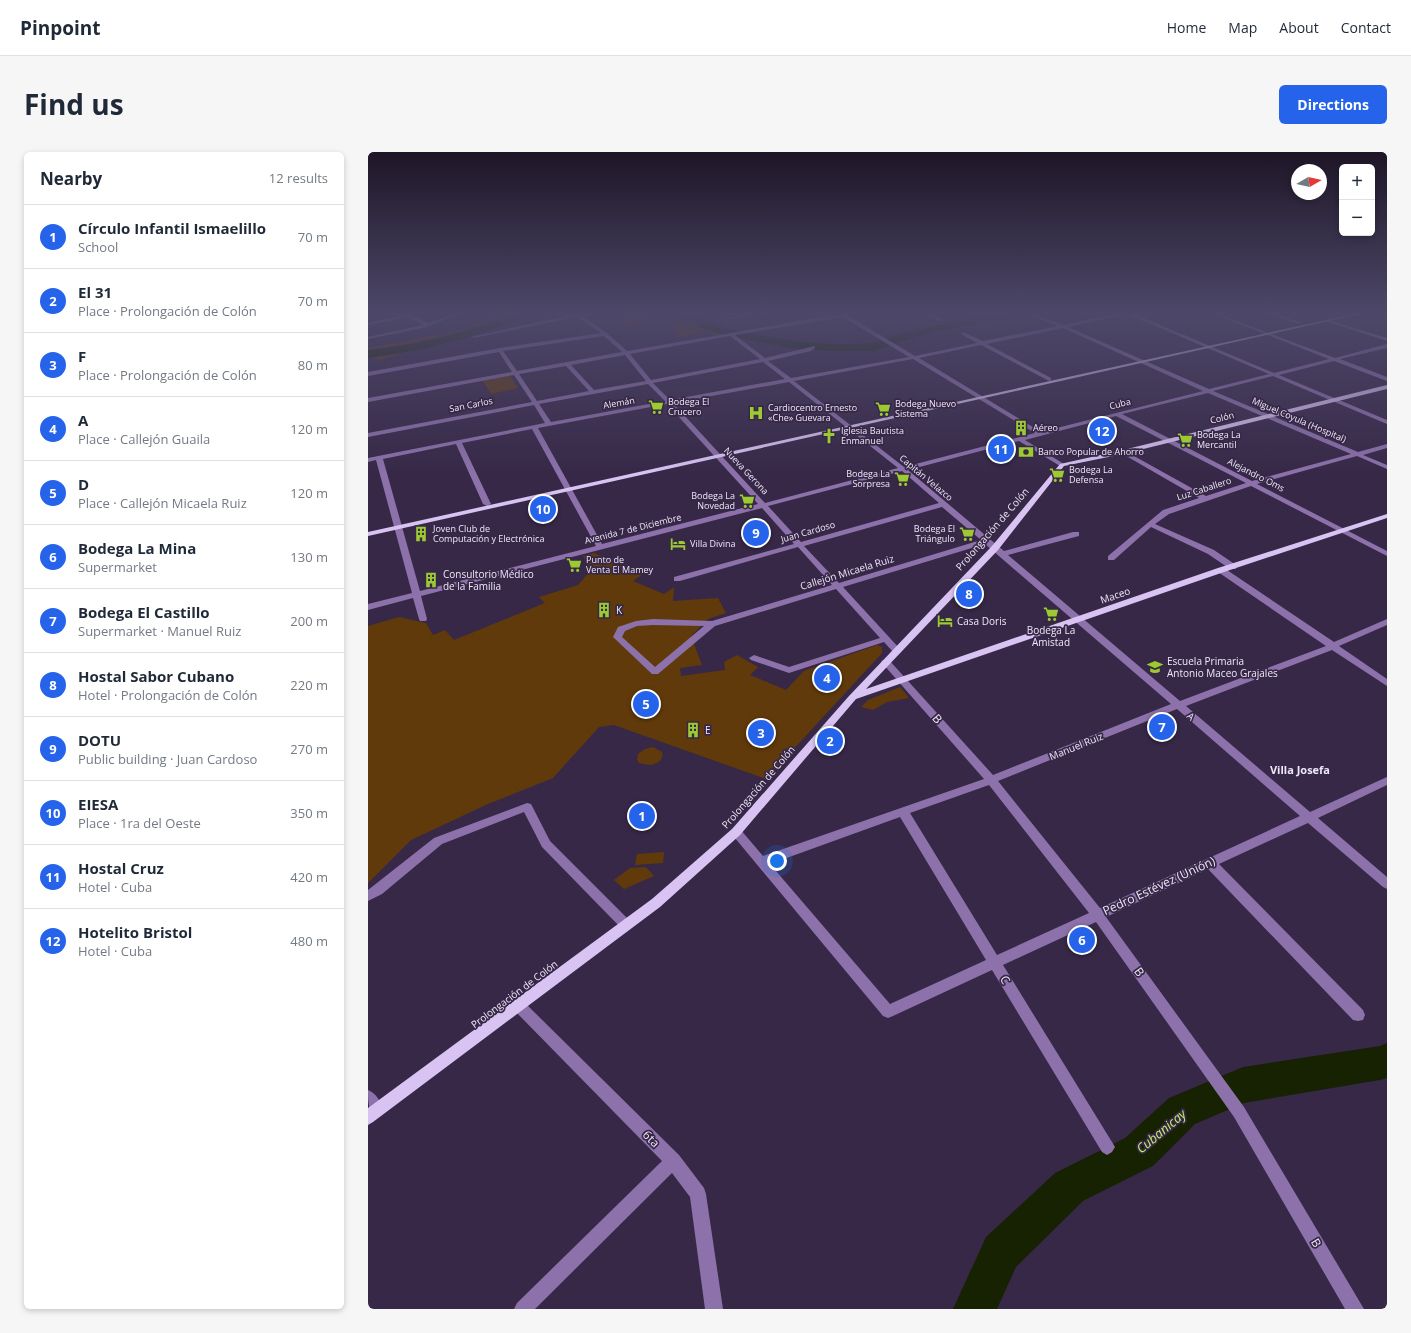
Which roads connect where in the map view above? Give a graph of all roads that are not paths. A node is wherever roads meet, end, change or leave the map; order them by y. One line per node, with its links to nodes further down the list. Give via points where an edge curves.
1 (412, 366): 18 (street)
2 (510, 366): 17 (street)
3 (555, 366): 17 (street)
4 (569, 366): 25 (street)
5 (637, 366): 23 (street, Nueva Gerona)
6 (731, 366): 23 (street, San Carlos)
7 (772, 366): 22 (street, Capitán Velazco)
8 (866, 366): 22 (street, Alemán)
9 (930, 366): 27 (street)
10 (1025, 366): 20 (street)
11 (1111, 366): 20 (main road)
12 (1113, 366): 27 (main road)
13 (1153, 366): 26 (street, Miguel Coyula (Hospital))
14 (1254, 366): 19 (street)
15 (1312, 366): 19 (street, Cuba)
16 (1352, 366): 21 (street)
17 (515, 373): 28 (street); 30 (street)
18 (368, 374)
19 (1276, 375): 26 (street, Cuba); 29 (street)
20 (1049, 379): 27 (main road)
21 (1387, 379)
22 (790, 380): 31 (street, Alemán); 36 (street, Capitán Velazco)
23 (649, 381): 25 (street, San Carlos); 31 (street, Nueva Gerona)
24 (1387, 387): 29 (main road, Colón)
25 (592, 391): 30 (street, San Carlos)
26 (1210, 392): 32 (street, Cuba); 33 (street, Miguel Coyula (Hospital))
27 (978, 396): 36 (main road); 38 (street)
28 (368, 400)
29 (1335, 400): 33 (main road, Colón); 34 (street)
30 (534, 402): 35 (street); 39 (street, San Carlos)
31 (670, 402): 35 (street, Alemán); 45 (street, Nueva Gerona)
32 (1117, 414): 38 (street, Cuba); 41 (street, Alejandro Oms)
33 (1268, 416): 41 (main road, Colón); 46 (street, Miguel Coyula (Hospital))
34 (1387, 422)
35 (549, 424): 37 (street, Alemán)
36 (847, 425): 45 (main road); 51 (street, Capitán Velazco)
37 (534, 427): 42 (street, Alemán); 53 (street)
38 (1041, 434): 40 (street, Cuba)
39 (368, 435)
40 (1020, 439): 49 (street); 51 (street, Cuba)
41 (1169, 441): 44 (main road, Colón); 52 (street, Alejandro Oms)
42 (458, 442): 47 (street, Alemán); 55 (street)
43 (1387, 446): 46 (street, Luz Caballero)
44 (1123, 452): 49 (main road, Colón); 54 (street)
45 (717, 454): 53 (main road); 57 (street, Nueva Gerona)
46 (1358, 455): 50 (street, Miguel Coyula (Hospital)); 52 (street, Luz Caballero)
47 (379, 458): 48 (street, Alemán); 60 (street)
48 (368, 460)
49 (1062, 465): 67 (main road, Prolongación de Colón)
50 (1387, 467)
51 (904, 470): 56 (street, Capitán Velazco); 57 (street, Avenida 7 de Diciembre)
52 (1254, 484): 54 (street, Luz Caballero); 62 (street, Alejandro Oms)
53 (568, 487): 55 (main road); 60 (main road); 66 (street)
54 (1205, 498): 59 (street, Luz Caballero, via 1166,512)
55 (487, 504): 60 (main road)
56 (944, 504): 65 (street, Juan Cardoso); 67 (street, Capitán Velazco)
57 (764, 505): 65 (street, Nueva Gerona); 66 (street, Avenida 7 de Diciembre)
58 (1387, 516): 62 (main road, Maceo)
59 (1150, 524): 69 (street, Luz Caballero); 70 (street, via 1211,552)
60 (397, 526): 61 (main road); 63 (main road); 74 (street)
61 (368, 531)
62 (1343, 531): 68 (street, Alejandro Oms); 70 (main road, Maceo)
63 (368, 534)
64 (1076, 534): 67 (street)
65 (800, 544): 72 (street, Juan Cardoso); 73 (street, Nueva Gerona)
66 (600, 547): 74 (street, Avenida 7 de Diciembre)
67 (995, 548): 73 (street, Callejón Micaela Ruiz); 77 (street, A); 82 (main road, Prolongación de Colón)
68 (1387, 554)
69 (1111, 558)
70 (1233, 567): 71 (main road, Maceo)
71 (1221, 570): 77 (main road, Maceo); 81 (street)
72 (677, 579)
73 (838, 586): 79 (street, Callejón Micaela Ruiz); 80 (street, Nueva Gerona)
74 (415, 595): 75 (street, Avenida 7 de Diciembre); 76 (street)
75 (368, 607)
76 (423, 619)
77 (1078, 619): 85 (main road, Maceo); 88 (street, A)
78 (1387, 622): 81 (street, Manuel Ruiz)
79 (712, 624): 79 (street, Callejón Micaela Ruiz, via 655,672 617,637 621,629 636,624)
80 (885, 638): 82 (street, Nueva Gerona); 83 (street, via 789,670)
81 (1333, 646): 86 (street); 88 (street, Manuel Ruiz)
82 (897, 651): 84 (main road, Prolongación de Colón)
83 (754, 658)
84 (886, 662): 85 (street, B); 87 (main road, Prolongación de Colón)
85 (902, 680): 87 (main road, Maceo); 89 (street, B)
86 (1387, 683)
87 (852, 698): 93 (main road, Prolongación de Colón)
88 (1178, 705): 89 (street, Manuel Ruiz); 92 (street, A)
89 (992, 780): 91 (street, Manuel Ruiz); 98 (street, B)
90 (1387, 780): 92 (street, Pedro Estévez (Unión))
91 (903, 812): 94 (street, Manuel Ruiz); 100 (street, C)
92 (1309, 817): 95 (street, Pedro Estévez (Unión)); 96 (street, A)
93 (736, 832): 94 (street); 99 (main road, Prolongación de Colón, via 656,903)
94 (761, 862): 100 (street, Pedro Estévez (Unión), via 888,1012)
95 (1210, 863): 98 (street, Pedro Estévez (Unión)); 102 (street)
96 (1387, 884)
97 (368, 896): 99 (street, via 438,841 527,807 546,844)
98 (1098, 915): 100 (street, Pedro Estévez (Unión)); 109 (street, B, via 1239,1112)
99 (626, 925): 101 (main road, Prolongación de Colón)
100 (995, 963): 105 (street, C)
101 (518, 1005): 104 (main road, Prolongación de Colón); 106 (street, 6ta)
102 (1358, 1015)
103 (368, 1097): 104 (street)
104 (372, 1114)
105 (1107, 1147)
106 (673, 1161): 107 (street); 108 (street, 6ta, via 698,1194)
107 (523, 1309)
108 (714, 1309)
109 (1355, 1309)

